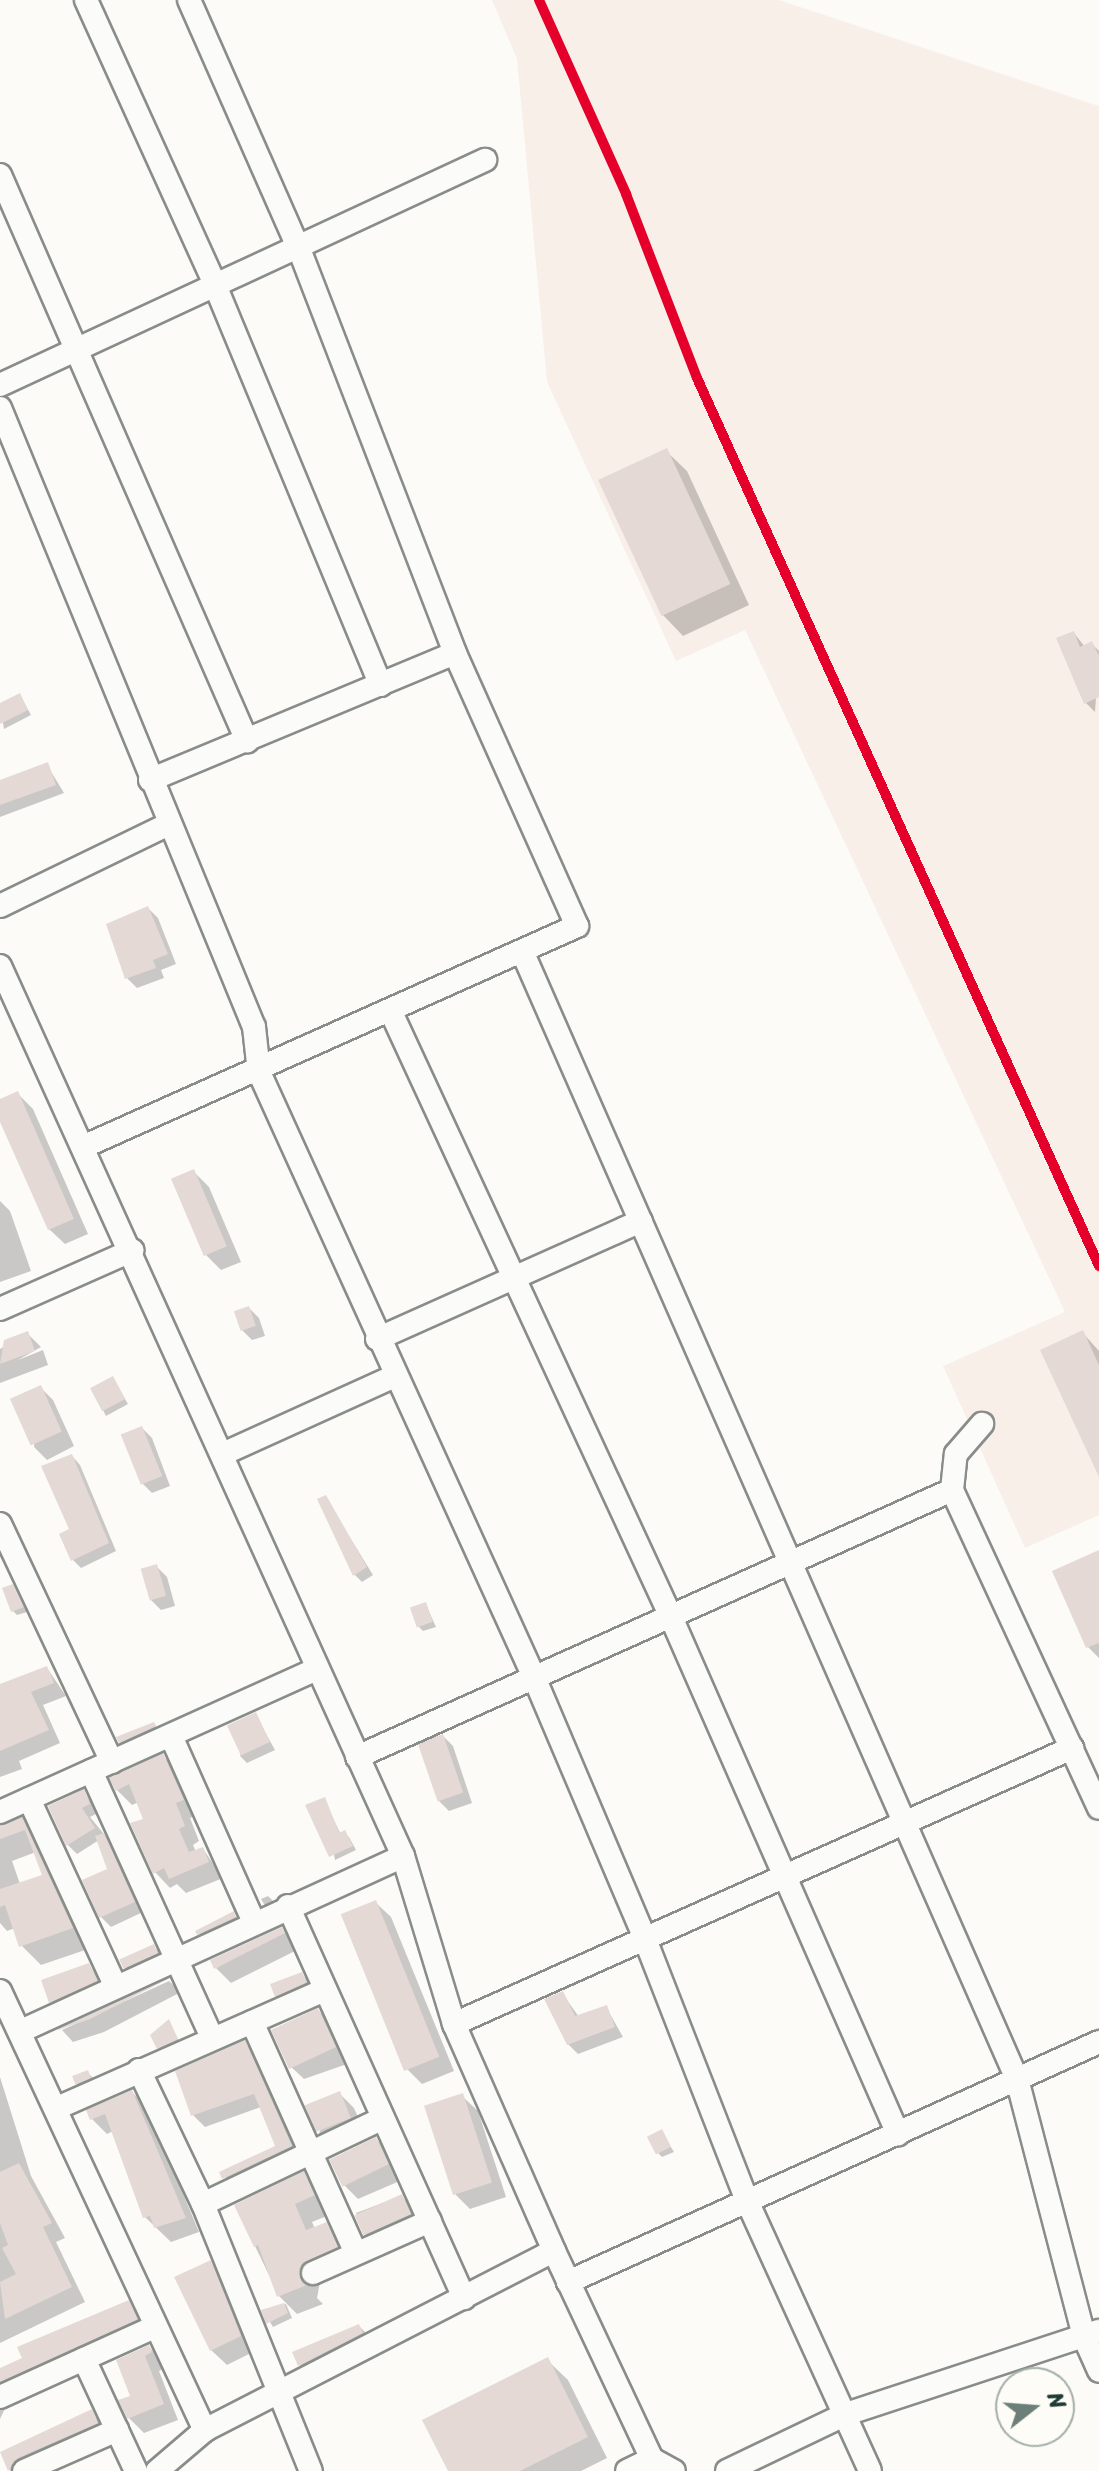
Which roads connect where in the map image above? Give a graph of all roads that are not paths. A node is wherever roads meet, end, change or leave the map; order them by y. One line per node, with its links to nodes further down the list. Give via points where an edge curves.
1 (86, 0): 6 (street)
2 (189, 0): 5 (street)
3 (485, 160): 5 (street)
4 (0, 175): 7 (street)
5 (298, 247): 6 (street); 10 (street)
6 (215, 285): 7 (street); 11 (street)
7 (78, 349): 8 (street); 12 (street)
8 (0, 385)
9 (0, 408): 13 (street)
10 (455, 653): 11 (street); 16 (street, via 577,926)
11 (381, 685): 12 (street)
12 (247, 741): 13 (street)
13 (150, 780): 14 (street)
14 (169, 824): 15 (street); 19 (street, via 254,1027)
15 (0, 906)
16 (522, 951): 18 (street); 21 (street)
17 (0, 966): 20 (street)
18 (391, 1012): 19 (street); 23 (street)
19 (259, 1072): 20 (street); 25 (street)
20 (85, 1146): 22 (street)
21 (641, 1221): 23 (street); 31 (street)
22 (133, 1250): 24 (street); 28 (street)
23 (515, 1278): 25 (street); 32 (street)
24 (0, 1309)
25 (377, 1339): 26 (street)
26 (395, 1376): 28 (street); 34 (street)
27 (982, 1424): 29 (street, via 956,1454)
28 (225, 1453): 33 (street)
29 (952, 1490): 31 (street); 36 (street)
30 (0, 1524): 38 (street)
31 (790, 1564): 32 (street); 42 (street)
32 (671, 1617): 34 (street); 44 (street)
33 (316, 1669): 35 (street); 37 (street)
34 (534, 1677): 37 (street); 47 (street)
35 (171, 1736): 38 (street); 46 (street)
36 (1072, 1748): 40 (street); 42 (street)
37 (357, 1757): 43 (street)
38 (101, 1766): 39 (street); 48 (street)
39 (29, 1799): 41 (street); 49 (street)
40 (1099, 1808)
41 (0, 1812)
42 (902, 1823): 44 (street); 58 (street)
43 (403, 1856): 45 (street); 53 (street)
44 (786, 1875): 47 (street); 61 (street)
45 (288, 1906): 46 (street); 50 (street)
46 (254, 1922): 48 (street)
47 (645, 1939): 53 (street); 63 (street)
48 (179, 1959): 49 (street); 55 (street)
49 (116, 1987): 54 (street)
50 (324, 1990): 52 (street); 60 (street)
51 (0, 1991): 54 (street)
52 (252, 2022): 55 (street); 62 (street)
53 (454, 2024): 66 (street)
54 (21, 2031): 59 (street)
55 (212, 2038): 57 (street)
56 (1099, 2042): 58 (street)
57 (139, 2070): 59 (street); 64 (street)
58 (1017, 2079): 61 (street); 72 (street)
59 (57, 2108): 71 (street)
60 (383, 2118): 62 (street); 65 (street)
61 (898, 2134): 63 (street)
62 (310, 2152): 64 (street); 67 (street)
63 (748, 2203): 69 (street); 77 (street)
64 (203, 2204): 75 (street)
65 (430, 2221): 67 (street); 70 (street)
66 (554, 2251): 69 (street); 70 (street)
67 (356, 2253): 68 (street)
68 (313, 2273)
69 (568, 2282): 80 (street)
70 (464, 2298): 75 (street)
71 (154, 2327): 73 (street); 79 (street)
72 (1092, 2334): 74 (street); 77 (street)
73 (84, 2359): 76 (street); 78 (street)
74 (1099, 2371)
75 (276, 2395): 79 (street); 84 (street)
76 (0, 2397)
77 (846, 2414): 87 (street); 88 (street)
78 (117, 2430): 81 (street); 82 (street)
79 (205, 2430): 83 (street)
80 (652, 2459): 85 (street); 86 (street)
81 (24, 2471)
82 (136, 2471)
83 (157, 2471)
84 (311, 2471)
85 (627, 2471)
86 (674, 2471)
87 (727, 2471)
88 (870, 2471)

